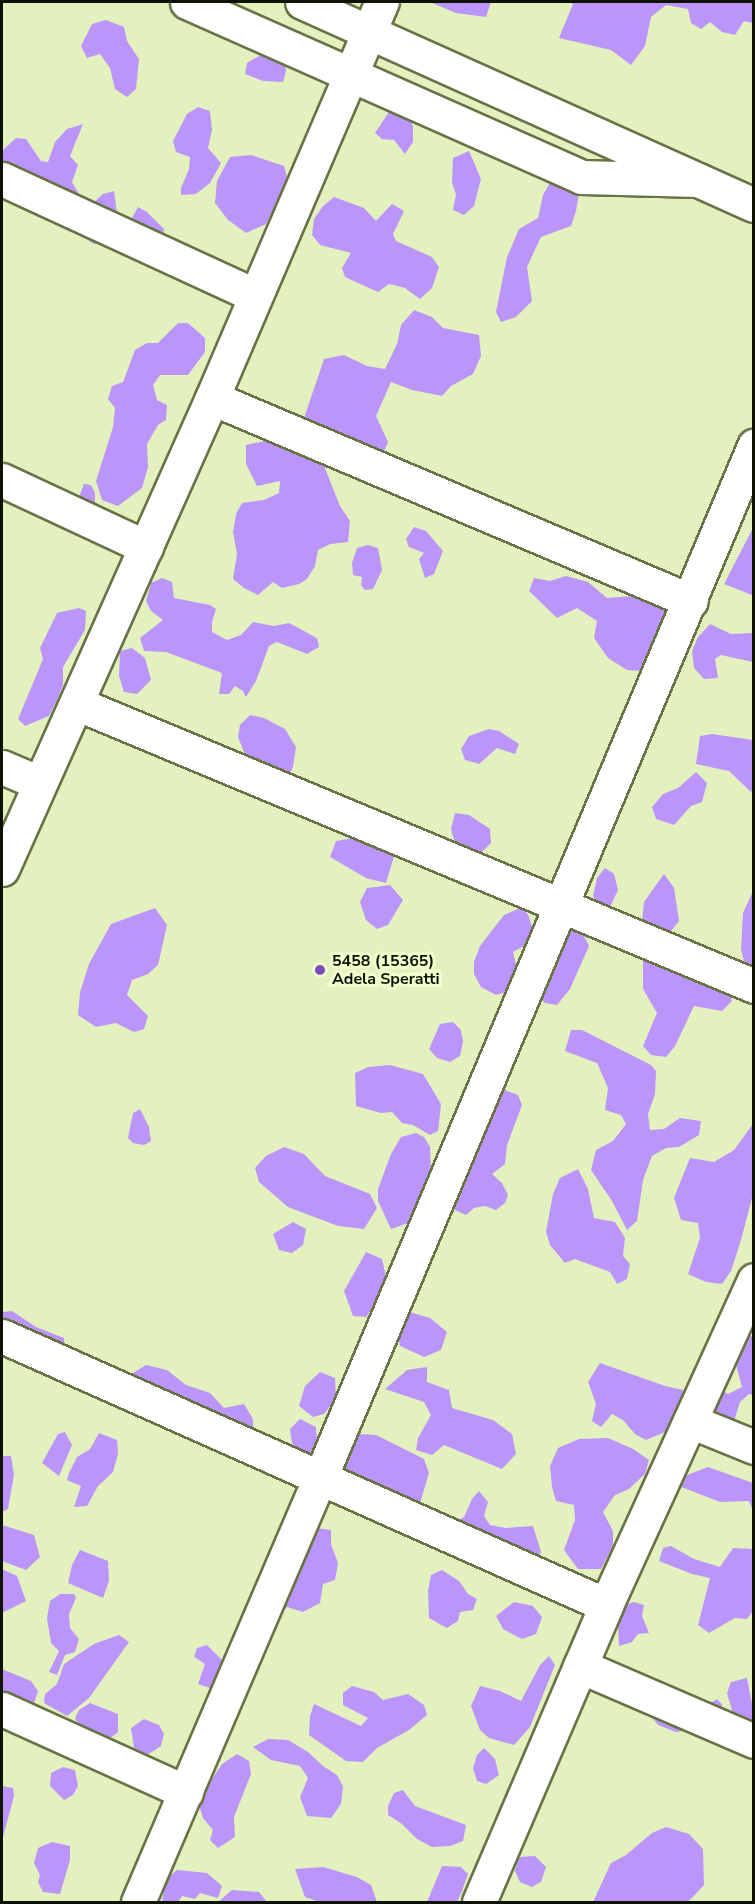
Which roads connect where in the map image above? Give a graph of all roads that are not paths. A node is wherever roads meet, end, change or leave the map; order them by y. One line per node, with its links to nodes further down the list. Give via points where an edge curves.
1 (187, 2): 5 (street)
2 (302, 2): 4 (street)
3 (382, 2): 4 (street)
4 (368, 31): 5 (street); 7 (street)
5 (349, 73): 7 (street, via 581,177); 9 (street)
6 (2, 179): 9 (street)
7 (698, 180): 8 (street)
8 (753, 205)
9 (254, 295): 10 (street)
10 (212, 398): 13 (street); 14 (street)
11 (753, 446): 14 (street)
12 (2, 480): 13 (street)
13 (146, 547): 15 (street)
14 (690, 601): 19 (street)
15 (78, 704): 17 (street); 19 (street)
16 (2, 767): 17 (street)
17 (38, 782): 18 (street)
18 (2, 869)
19 (561, 904): 20 (street); 25 (street)
20 (753, 986)
21 (753, 1280): 23 (street)
22 (2, 1336): 25 (street)
23 (690, 1421): 24 (street); 26 (street)
24 (753, 1447)
25 (320, 1478): 26 (street); 30 (street)
26 (606, 1605): 27 (street)
27 (580, 1666): 29 (street); 32 (street)
28 (2, 1709): 30 (street)
29 (753, 1741)
30 (186, 1792): 31 (street)
31 (138, 1902)
32 (479, 1902)

